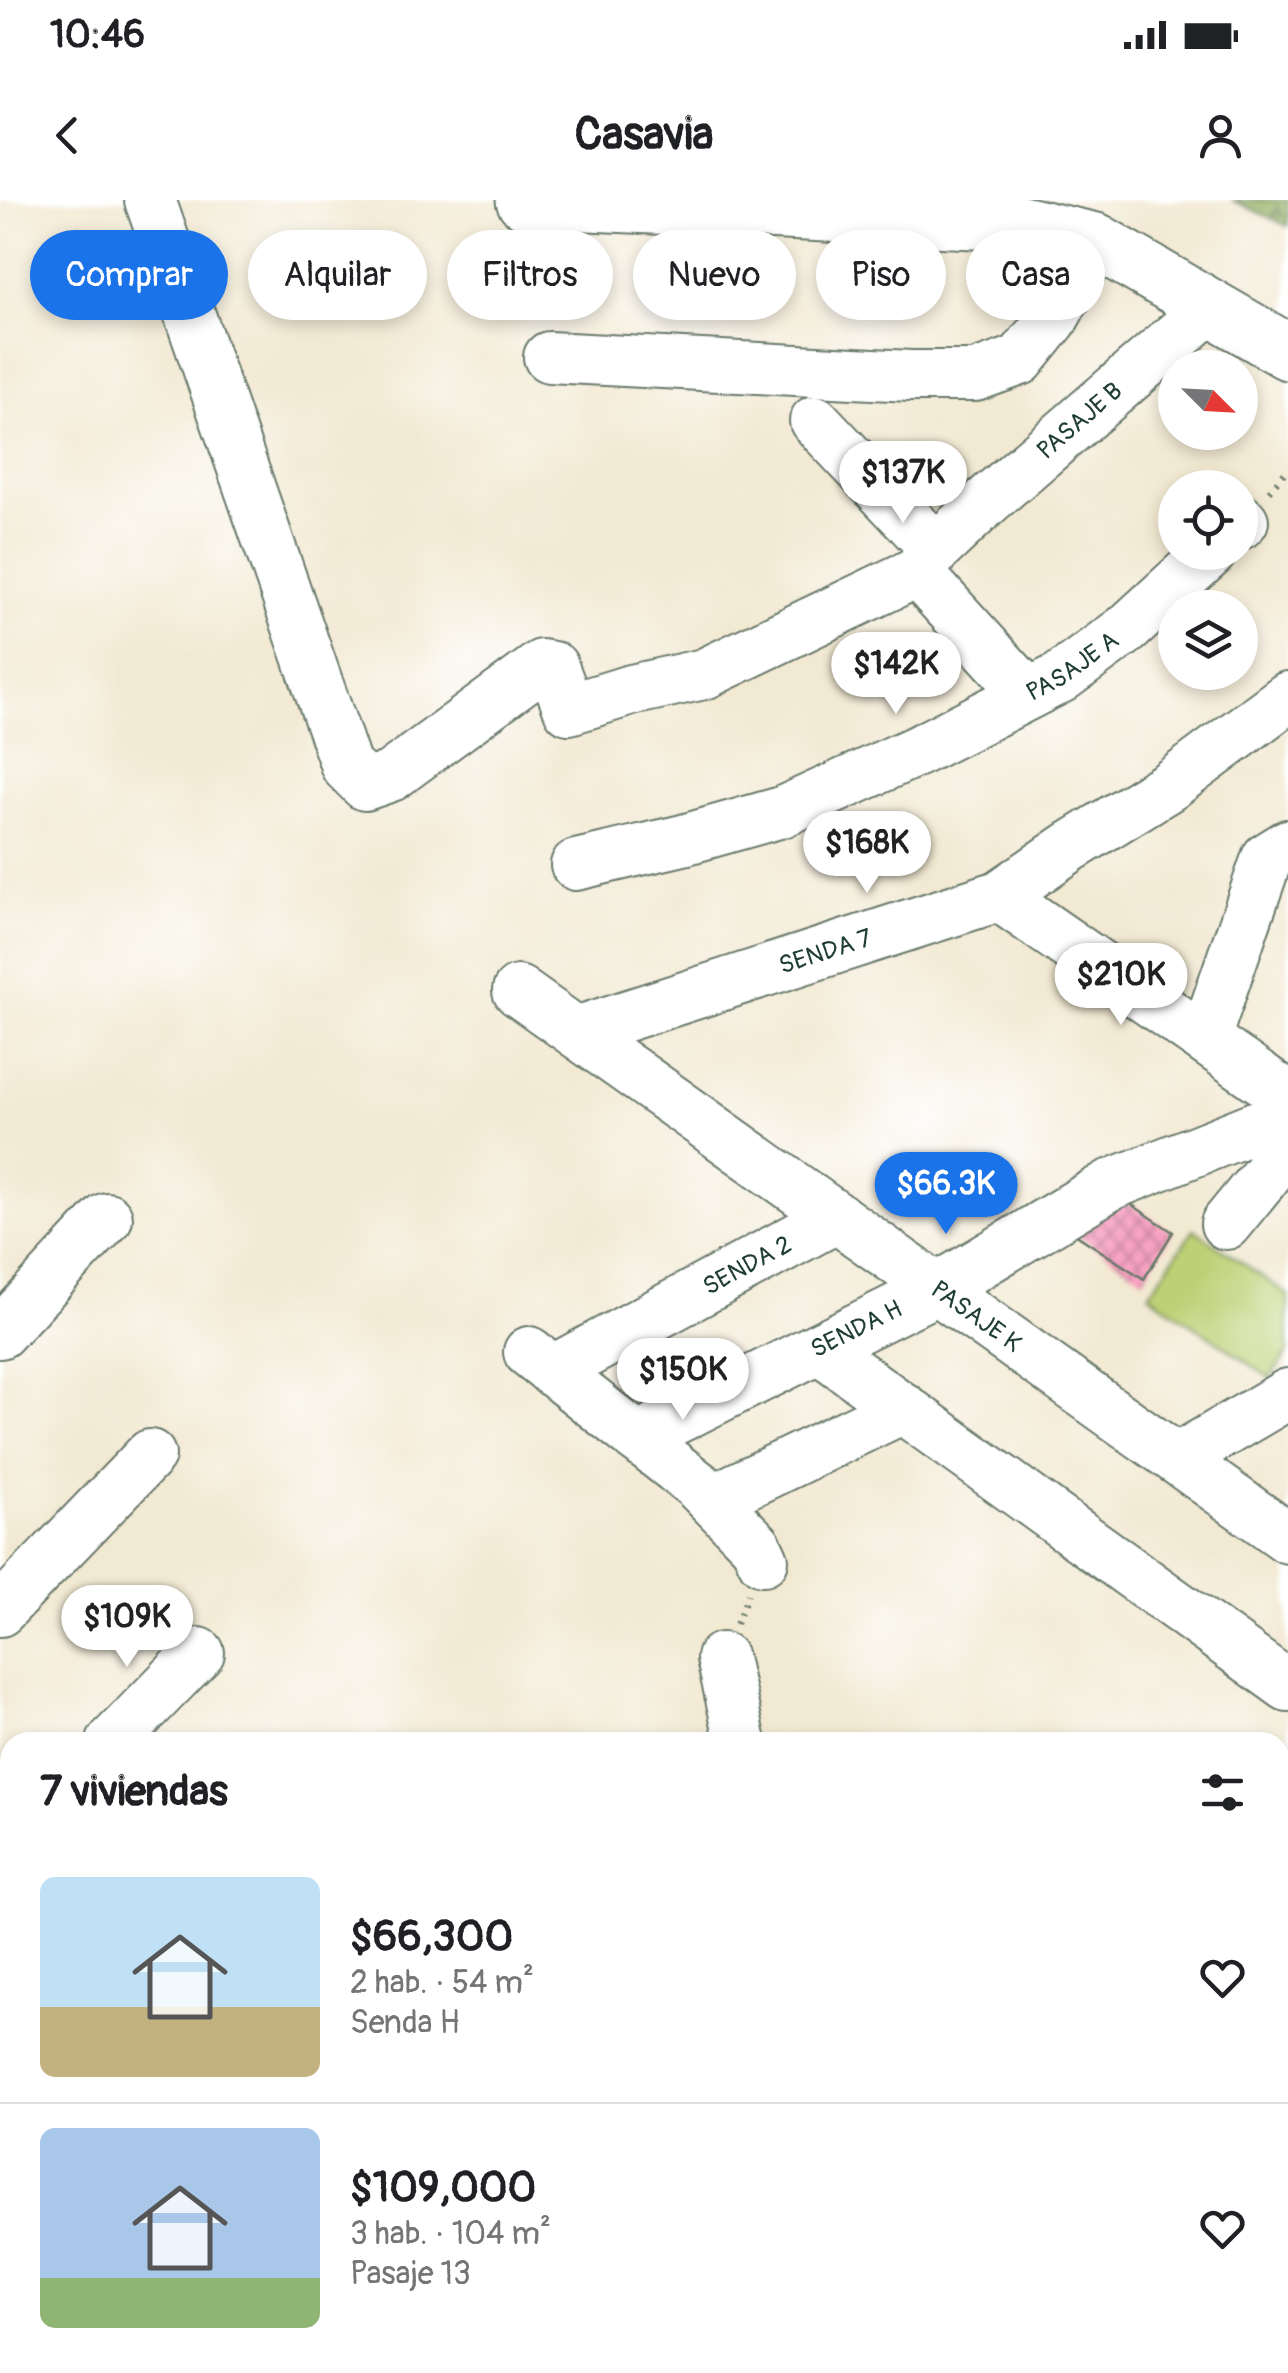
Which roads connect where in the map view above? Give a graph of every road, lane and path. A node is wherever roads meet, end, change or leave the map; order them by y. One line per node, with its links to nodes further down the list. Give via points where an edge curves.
1 (150, 200): 10 (street, PASAJE B, via 346,766 365,785 391,776 542,665 553,667 569,708 704,674)
2 (524, 200): 3 (main road, via 1016,222)
3 (1050, 230)
4 (1105, 246): 5 (main road)
5 (1212, 306): 7 (main road); 10 (street, PASAJE B)
6 (1052, 320): 8 (street, via 1020,360 975,376)
7 (1288, 352)
8 (549, 357)
9 (815, 422): 10 (street)
10 (926, 560): 12 (street)
11 (1191, 570): 12 (street, PASAJE A, via 1127,629)
12 (1028, 694): 15 (street, PASAJE A, via 782,812)
13 (1288, 697): 16 (street, SENDA 7, via 1169,786)
14 (1277, 852): 19 (street)
15 (576, 865)
16 (1000, 896): 18 (street, SENDA 7); 19 (street)
17 (518, 990): 18 (street, PASAJE K)
18 (576, 1032): 23 (street, PASAJE K)
19 (1206, 1038): 20 (street)
20 (1288, 1096)
21 (1288, 1114): 26 (street, SENDA H, via 1110,1185)
22 (1288, 1148): 25 (street)
23 (837, 1217): 26 (street, PASAJE K); 31 (street, SENDA 2, via 538,1360)
24 (107, 1218): 27 (street)
25 (1226, 1224)
26 (937, 1289): 28 (street, SENDA H); 33 (street, PASAJE K)
27 (0, 1333)
28 (819, 1348): 30 (street); 31 (street, SENDA H)
29 (1288, 1394): 33 (street)
30 (902, 1408): 34 (street); 40 (street)
31 (638, 1438): 34 (street)
32 (150, 1455): 37 (street)
33 (1177, 1459): 35 (street, PASAJE K)
34 (712, 1500): 36 (street)
35 (1283, 1528)
36 (762, 1560): 39 (path)
37 (0, 1611)
38 (198, 1653): 41 (street)
39 (722, 1658): 42 (street)
40 (1288, 1686)
41 (122, 1732)
42 (739, 1732)

